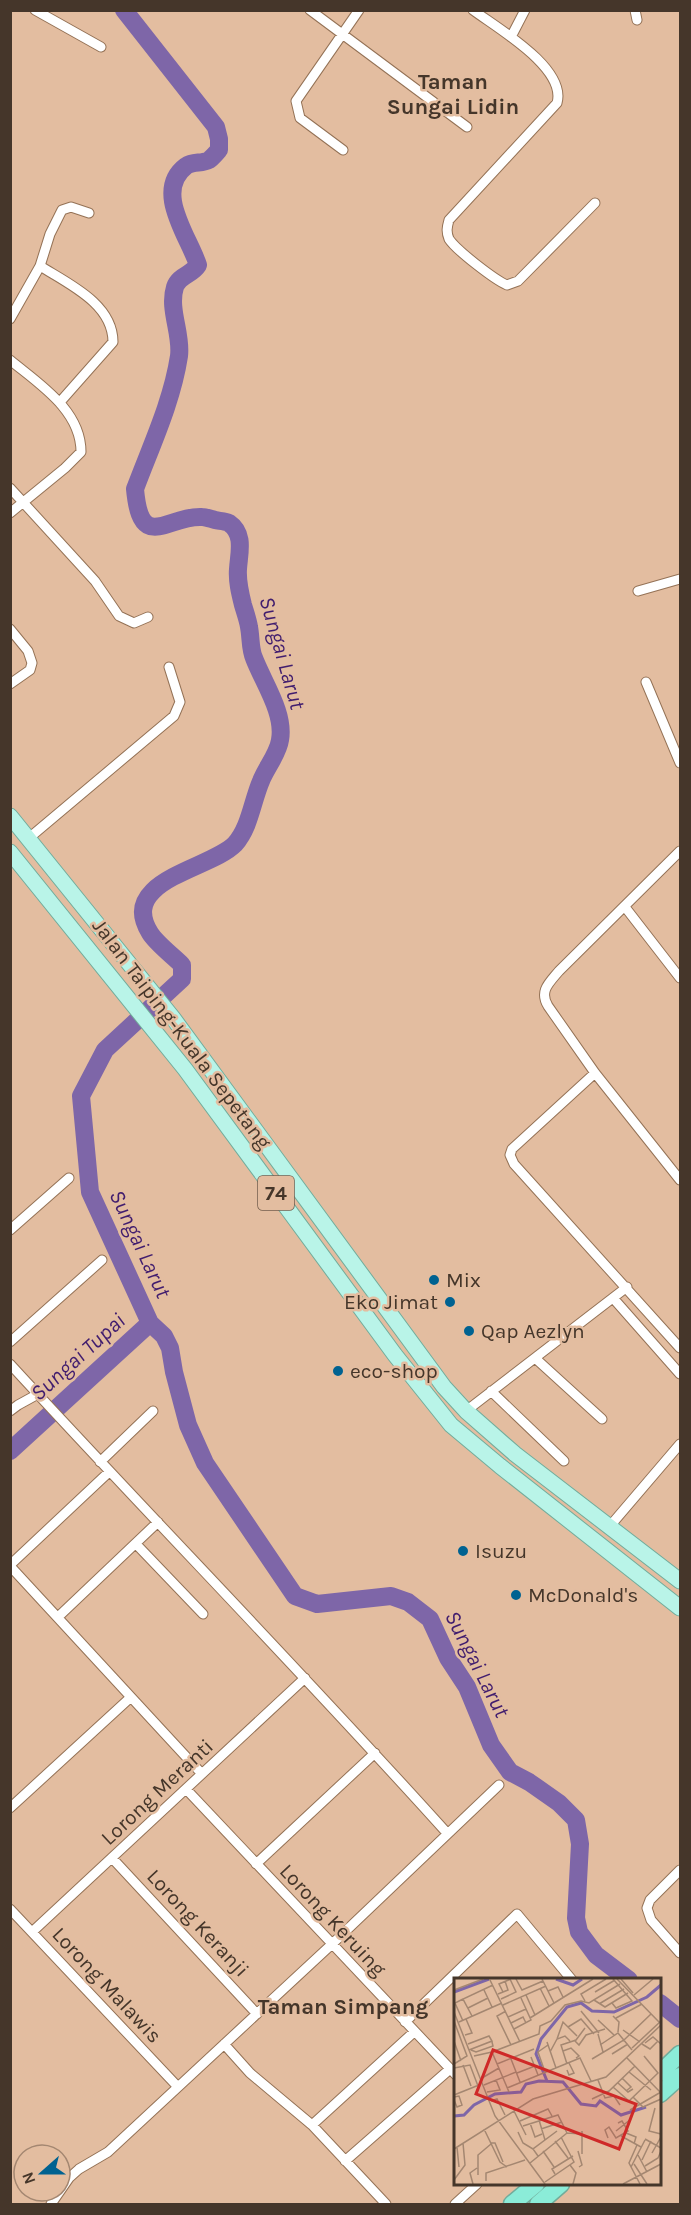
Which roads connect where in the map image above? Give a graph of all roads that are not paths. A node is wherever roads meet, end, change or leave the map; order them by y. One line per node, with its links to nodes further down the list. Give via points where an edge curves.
1 (35, 10): 8 (street)
2 (310, 10): 6 (street)
3 (359, 10): 6 (street)
4 (473, 10): 7 (street)
5 (525, 10): 7 (street)
6 (342, 35): 9 (street); 10 (street, via 296,100 300,118)
7 (511, 37): 11 (street, via 548,69 560,95 557,103 448,220 450,240 496,281 507,285 518,281)
8 (101, 47)
9 (467, 127)
10 (343, 150)
11 (595, 203)
12 (89, 213): 13 (street, via 71,207 62,210)
13 (40, 266): 14 (street); 16 (street, via 79,290 103,311 113,329 114,342)
14 (10, 319)
15 (10, 360): 16 (street)
16 (60, 402): 18 (street, via 81,439 81,452)
17 (10, 488): 18 (street)
18 (23, 503): 19 (street); 22 (street, via 95,581 119,616 134,623)
19 (10, 513)
20 (681, 579): 21 (street)
21 (638, 591)
22 (147, 617)
23 (10, 630): 26 (street, via 32,663 30,670)
24 (169, 667): 29 (street, via 180,702 174,716)
25 (646, 681): 27 (street)
26 (10, 684)
27 (681, 763)
28 (10, 816): 29 (main road, Jalan Taiping-Kuala Sepetang / 74)
29 (29, 838): 50 (main road, Jalan Taiping-Kuala Sepetang / 74, via 173,1018 436,1377)
30 (681, 851): 32 (street)
31 (10, 852): 61 (main road, Jalan Taiping-Kuala Sepetang / 74, via 156,1032 394,1355 451,1425)
32 (625, 906): 33 (street); 34 (street, via 544,990 544,1000)
33 (681, 978)
34 (595, 1073): 36 (street); 39 (street, via 510,1155)
35 (69, 1178): 37 (street)
36 (681, 1180)
37 (10, 1230)
38 (102, 1260): 41 (street)
39 (627, 1287): 40 (street); 42 (street)
40 (613, 1298): 43 (street); 45 (street)
41 (10, 1342)
42 (681, 1348)
43 (535, 1358): 46 (street); 51 (street)
44 (10, 1364): 47 (street)
45 (681, 1374)
46 (491, 1391): 50 (street); 53 (street)
47 (38, 1394): 48 (street); 54 (street)
48 (13, 1404)
49 (153, 1411): 54 (street)
50 (466, 1411): 57 (main road, Jalan Taiping-Kuala Sepetang / 74, via 515,1454)
51 (602, 1419)
52 (681, 1444): 57 (street)
53 (564, 1461)
54 (100, 1462): 55 (street)
55 (110, 1472): 56 (street); 59 (street)
56 (158, 1522): 58 (street); 64 (street)
57 (610, 1526): 60 (main road, Jalan Taiping-Kuala Sepetang / 74)
58 (136, 1544): 62 (street); 63 (street)
59 (10, 1566): 63 (street)
60 (681, 1581)
61 (681, 1608)
62 (203, 1614)
63 (58, 1617): 65 (street)
64 (306, 1678): 66 (street); 67 (street, Lorong Meranti)
65 (131, 1697): 67 (street); 70 (street)
66 (375, 1753): 71 (street); 73 (street)
67 (202, 1774): 69 (street, Lorong Meranti)
68 (499, 1785): 71 (street)
69 (186, 1789): 72 (street, Lorong Meranti); 73 (street, Lorong Keruing)
70 (10, 1808)
71 (447, 1833): 77 (street)
72 (112, 1858): 76 (street, Lorong Meranti); 80 (street, Lorong Keranji)
73 (256, 1864): 77 (street, Lorong Keruing)
74 (681, 1870): 78 (street, via 646,1908 651,1920)
75 (10, 1909): 76 (street, Lorong Malawis)
76 (32, 1932): 88 (street, Lorong Malawis)
77 (331, 1945): 80 (street); 81 (street, Lorong Keruing)
78 (681, 1953)
79 (569, 1978): 81 (street, via 517,1914)
80 (257, 2014): 83 (street)
81 (405, 2022): 82 (street, Lorong Keruing)
82 (414, 2032): 85 (street, Lorong Keruing); 90 (street)
83 (225, 2044): 88 (street); 90 (street, via 250,2073)
84 (681, 2054): 86 (highway)
85 (453, 2072): 91 (street)
86 (661, 2072)
87 (681, 2076): 89 (highway)
88 (178, 2087): 96 (street, via 108,2152 69,2178)
89 (661, 2093)
90 (312, 2125): 91 (street)
91 (345, 2161): 97 (street)
92 (476, 2185): 98 (street)
93 (535, 2185): 99 (highway)
94 (560, 2185): 95 (highway)
95 (539, 2204)
96 (51, 2205)
97 (386, 2205)
98 (455, 2205)
99 (512, 2205)

